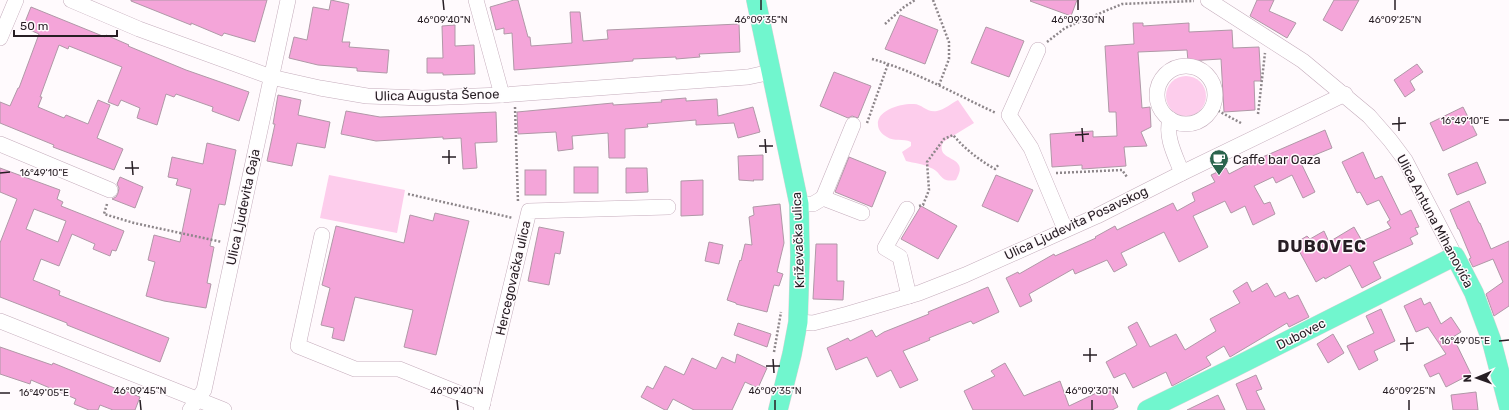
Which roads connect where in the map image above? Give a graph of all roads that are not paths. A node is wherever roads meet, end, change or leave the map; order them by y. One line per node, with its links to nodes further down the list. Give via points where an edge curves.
1 (16, 0): 7 (street)
2 (71, 0): 10 (street, Ulica Augusta Šenoe, via 139,29)
3 (288, 0): 10 (street, Ulica Ljudevita Gaja)
4 (476, 0): 11 (street)
5 (756, 0): 9 (main road, Križevačka ulica)
6 (1208, 0): 12 (street, Ulica Antuna Mihanovića, via 1303,61)
7 (0, 38)
8 (1038, 50): 23 (street, via 1009,115 1031,148)
9 (771, 72): 11 (street, Ulica Augusta Šenoe, via 748,77); 19 (main road, Križevačka ulica)
10 (271, 77): 11 (street, Ulica Augusta Šenoe, via 367,96 422,98); 29 (street, Ulica Ljudevita Gaja, via 204,390)
11 (508, 94)
12 (1344, 94): 16 (street, Ulica Ljudevita Posavskog); 25 (street, Ulica Antuna Mihanovića, via 1370,116 1405,160)
13 (1170, 119): 13 (street, via 1158,101 1159,84 1164,76 1180,66 1199,69 1212,83 1214,102 1204,117 1197,121 1189,124); 16 (street, via 1168,128 1171,146)
14 (853, 125): 18 (street)
15 (0, 144): 17 (street)
16 (1182, 173): 23 (street, Ulica Ljudevita Posavskog, via 1097,216)
17 (110, 190)
18 (823, 198): 19 (street, via 813,204); 22 (street)
19 (799, 204): 28 (main road, Križevačka ulica)
20 (668, 206): 30 (street, Hercegovačka ulica, via 529,211)
21 (907, 209): 26 (street, via 885,248 900,257)
22 (862, 213)
23 (1065, 229): 26 (street, Ulica Ljudevita Posavskog, via 965,275)
24 (322, 235): 30 (street, via 298,346 355,369 399,369)
25 (1454, 256): 31 (main road, Ulica Antuna Mihanovića, via 1474,293 1491,338); 34 (main road, Dubovec)
26 (909, 296): 28 (street, Ulica Ljudevita Posavskog, via 813,322)
27 (0, 321): 29 (street)
28 (798, 322): 33 (main road, Križevačka ulica)
29 (193, 405): 32 (street)
30 (482, 407)
31 (1509, 408)
32 (224, 410)
33 (778, 410)
34 (1147, 410)

